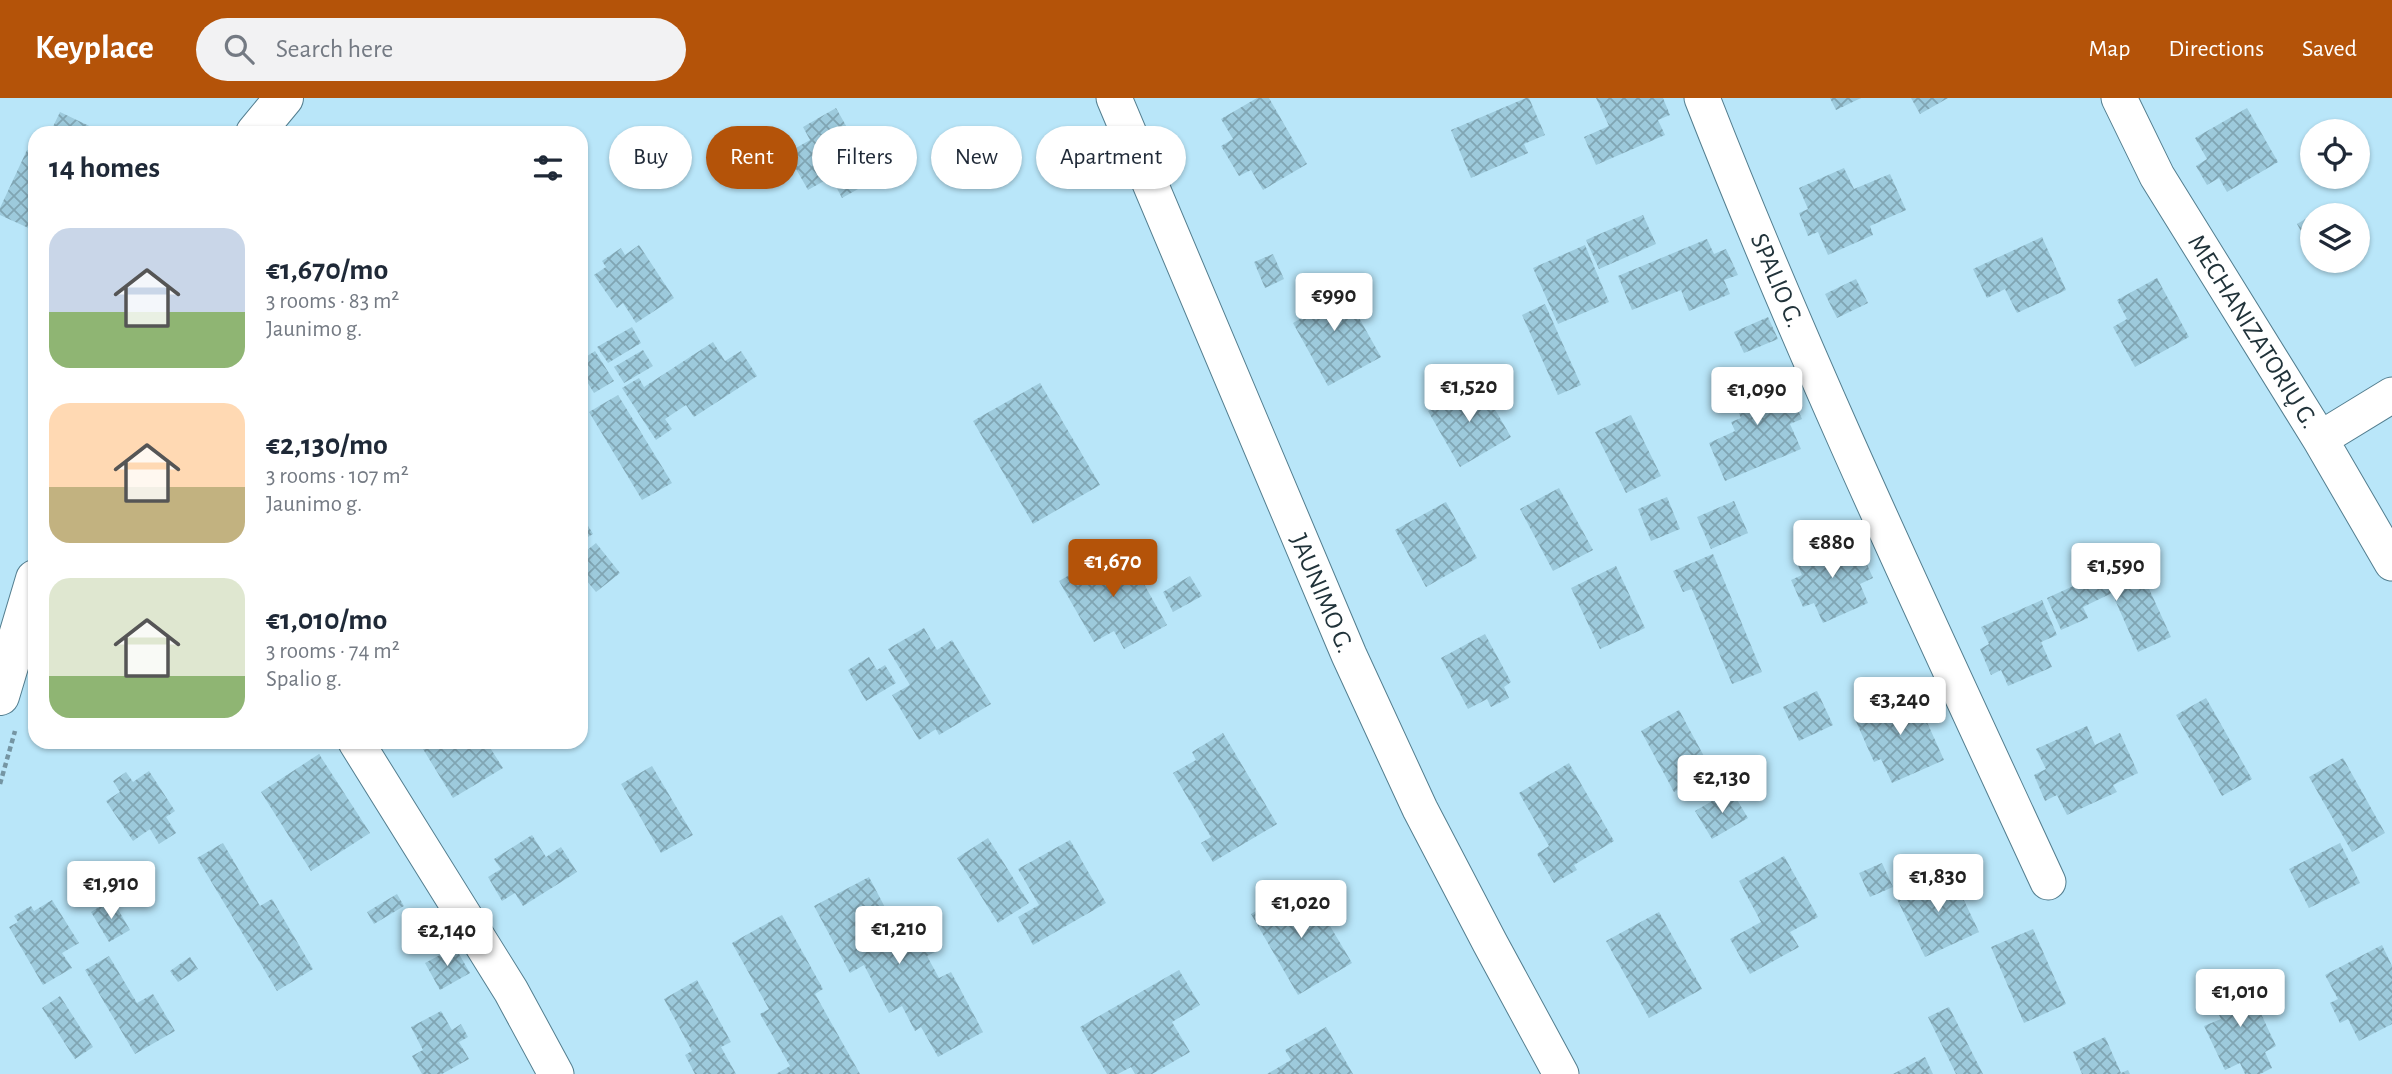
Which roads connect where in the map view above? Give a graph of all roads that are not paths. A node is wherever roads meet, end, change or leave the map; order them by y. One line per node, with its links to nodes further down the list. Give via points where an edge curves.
1 (284, 98): 5 (main road)
2 (1114, 98): 14 (street, JAUNIMO G., via 1349,655 1420,809)
3 (1702, 98): 12 (street, SPALIO G., via 1876,508)
4 (2119, 98): 7 (street, MECHANIZATORIŲ G., via 2157,176)
5 (261, 126)
6 (2392, 395): 7 (street)
7 (2320, 439): 8 (street, MECHANIZATORIŲ G.)
8 (2392, 563)
9 (28, 602): 10 (main road)
10 (0, 696)
11 (359, 749): 13 (street, via 511,992)
12 (2048, 882)
13 (555, 1074)
14 (1561, 1074)

